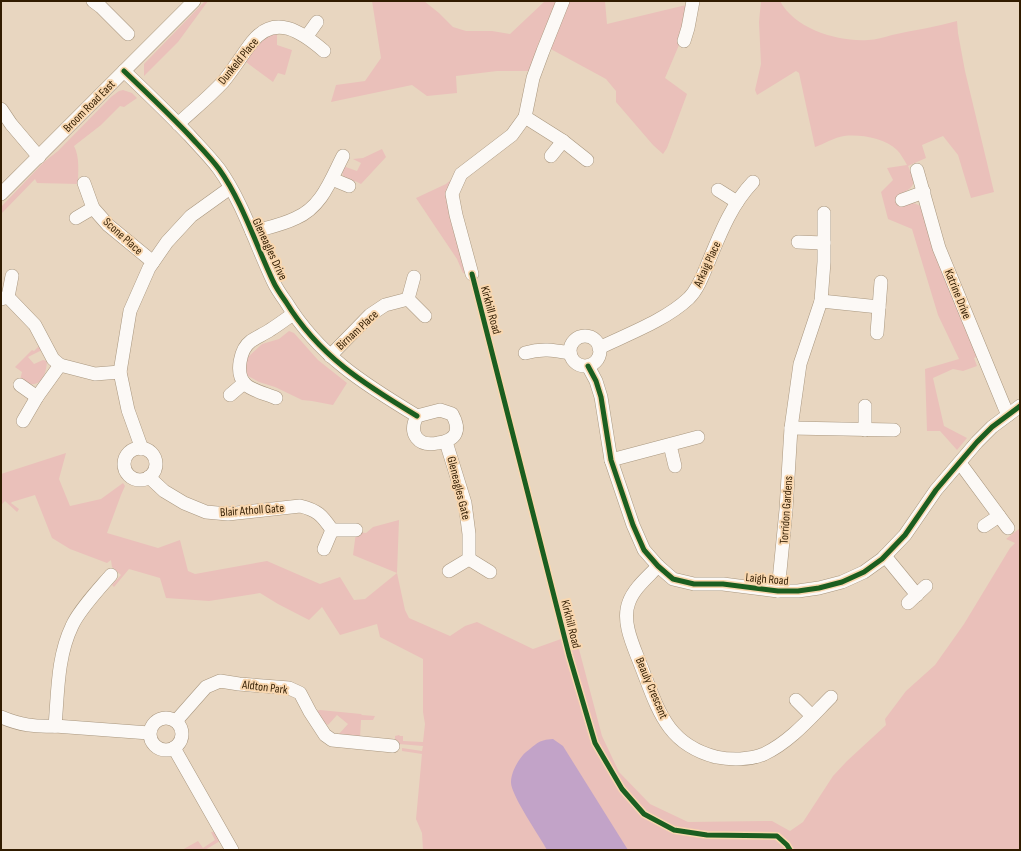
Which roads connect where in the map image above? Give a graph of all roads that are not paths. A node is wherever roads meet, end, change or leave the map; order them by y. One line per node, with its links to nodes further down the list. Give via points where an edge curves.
1 (93, 1): 6 (street)
2 (194, 1): 10 (street, Broom Road East)
3 (563, 1): 12 (street, Kirkhill Road, via 533,78)
4 (693, 1): 8 (street, via 694,28)
5 (317, 22): 7 (street)
6 (128, 34)
7 (307, 36): 9 (street, Dunkeld Place); 13 (street, Dunkeld Place, via 276,26 262,32 252,41 223,82)
8 (684, 41)
9 (324, 51)
10 (124, 71): 13 (street, Gleneagles Drive); 17 (street, Broom Road East)
11 (1, 109): 17 (street)
12 (525, 117): 14 (street); 37 (street, Kirkhill Road, via 512,135 461,174 452,194)
13 (178, 124): 24 (street, Gleneagles Drive, via 207,154)
14 (563, 141): 16 (street); 18 (street)
15 (343, 156): 20 (street)
16 (551, 156)
17 (39, 157): 27 (street, Broom Road East)
18 (587, 160)
19 (917, 170): 26 (street, Katrine Drive)
20 (332, 179): 23 (street); 33 (street, via 319,201 309,211 296,218)
21 (753, 182): 29 (street, Arkaig Place)
22 (84, 184): 30 (street, Scone Place)
23 (349, 186)
24 (230, 188): 33 (street, Gleneagles Drive); 36 (street, via 192,216 167,242)
25 (718, 190): 29 (street)
26 (924, 192): 28 (street); 62 (street, Katrine Drive, via 939,248)
27 (1, 194)
28 (902, 200)
29 (737, 202): 48 (street, Arkaig Place, via 698,286 690,297 668,314)
30 (93, 208): 32 (street, Scone Place); 36 (street, Scone Place, via 108,225)
31 (824, 213): 35 (street, Torridon Gardens)
32 (76, 218)
33 (252, 232): 45 (street, Gleneagles Drive, via 274,283)
34 (798, 242): 35 (street)
35 (824, 243): 43 (street, Torridon Gardens)
36 (153, 262): 54 (street, via 130,311)
37 (472, 274)
38 (12, 276): 41 (street)
39 (414, 277): 42 (street)
40 (881, 282): 44 (street)
41 (4, 298): 52 (street, via 35,325 53,359)
42 (408, 299): 46 (street); 51 (street, Birnam Place, via 385,305 370,315)
43 (821, 301): 44 (street); 65 (street, Torridon Gardens, via 800,364)
44 (879, 307): 47 (street)
45 (293, 314): 51 (street, Gleneagles Drive); 55 (street, via 250,342 243,351 240,374)
46 (425, 316)
47 (878, 333)
48 (599, 348): 50 (street, via 594,340 585,337 572,344); 53 (street, via 600,353 596,361)
49 (524, 353): 50 (street, via 552,350)
50 (570, 353): 53 (street, via 575,362)
51 (330, 356): 63 (street, Gleneagles Drive, via 354,376)
52 (60, 365): 54 (street, via 95,374); 58 (street)
53 (588, 366): 72 (street, Laigh Road, via 601,397)
54 (120, 372): 71 (street, via 128,410)
55 (244, 383): 57 (street); 59 (street)
56 (20, 385): 58 (street)
57 (230, 395)
58 (37, 397): 64 (street)
59 (276, 398)
60 (865, 406): 66 (street)
61 (1020, 406): 62 (street, Laigh Road)
62 (1008, 415): 73 (street, Laigh Road, via 992,427)
63 (417, 416): 69 (street, via 413,427 417,439 431,445); 69 (street, via 440,410 452,414 456,433)
64 (23, 421)
65 (791, 428): 66 (street); 88 (street, Torridon Gardens)
66 (865, 430): 67 (street)
67 (894, 430)
68 (698, 437): 70 (street)
69 (446, 442): 83 (street, Gleneagles Gate, via 465,503)
70 (670, 444): 72 (street); 74 (street)
71 (142, 449): 75 (street, via 151,453 154,458 155,469); 75 (street, via 136,449 128,454 125,469 136,479)
72 (610, 460): 84 (street, Laigh Road, via 644,550)
73 (960, 463): 76 (street); 82 (street, Laigh Road, via 936,490 905,535)
74 (675, 466)
75 (149, 477): 79 (street, Blair Atholl Gate, via 164,491 206,512 228,514 300,506 311,508 320,514)
76 (999, 516): 77 (street); 78 (street)
77 (984, 526)
78 (1008, 528)
79 (332, 530): 80 (street); 81 (street)
80 (356, 530)
81 (324, 549)
82 (885, 556): 88 (street, Laigh Road, via 864,572 842,582 798,591); 89 (street)
83 (469, 559): 85 (street); 86 (street)
84 (658, 566): 88 (street, Laigh Road, via 672,579 694,584 723,584); 92 (street, Beauly Crescent, via 640,584 629,602 626,622 660,714 671,730 686,744 703,753 725,759 742,758 763,754 780,745)
85 (449, 571)
86 (490, 572)
87 (111, 574): 95 (street, via 72,626 61,659)
88 (778, 591)
89 (917, 595)
90 (831, 697): 92 (street, Beauly Crescent)
91 (796, 700): 92 (street)
92 (812, 716)
93 (1, 717): 95 (street, via 16,723)
94 (176, 721): 96 (street, via 166,718 157,720); 97 (street, Aldton Park, via 206,687 220,681 289,688 300,693 325,735 332,740); 98 (street, via 180,725 182,737)
95 (55, 726): 96 (street)
96 (149, 733): 98 (street, via 156,748 167,751)
97 (393, 746)
98 (174, 748): 99 (street)
99 (232, 850)

